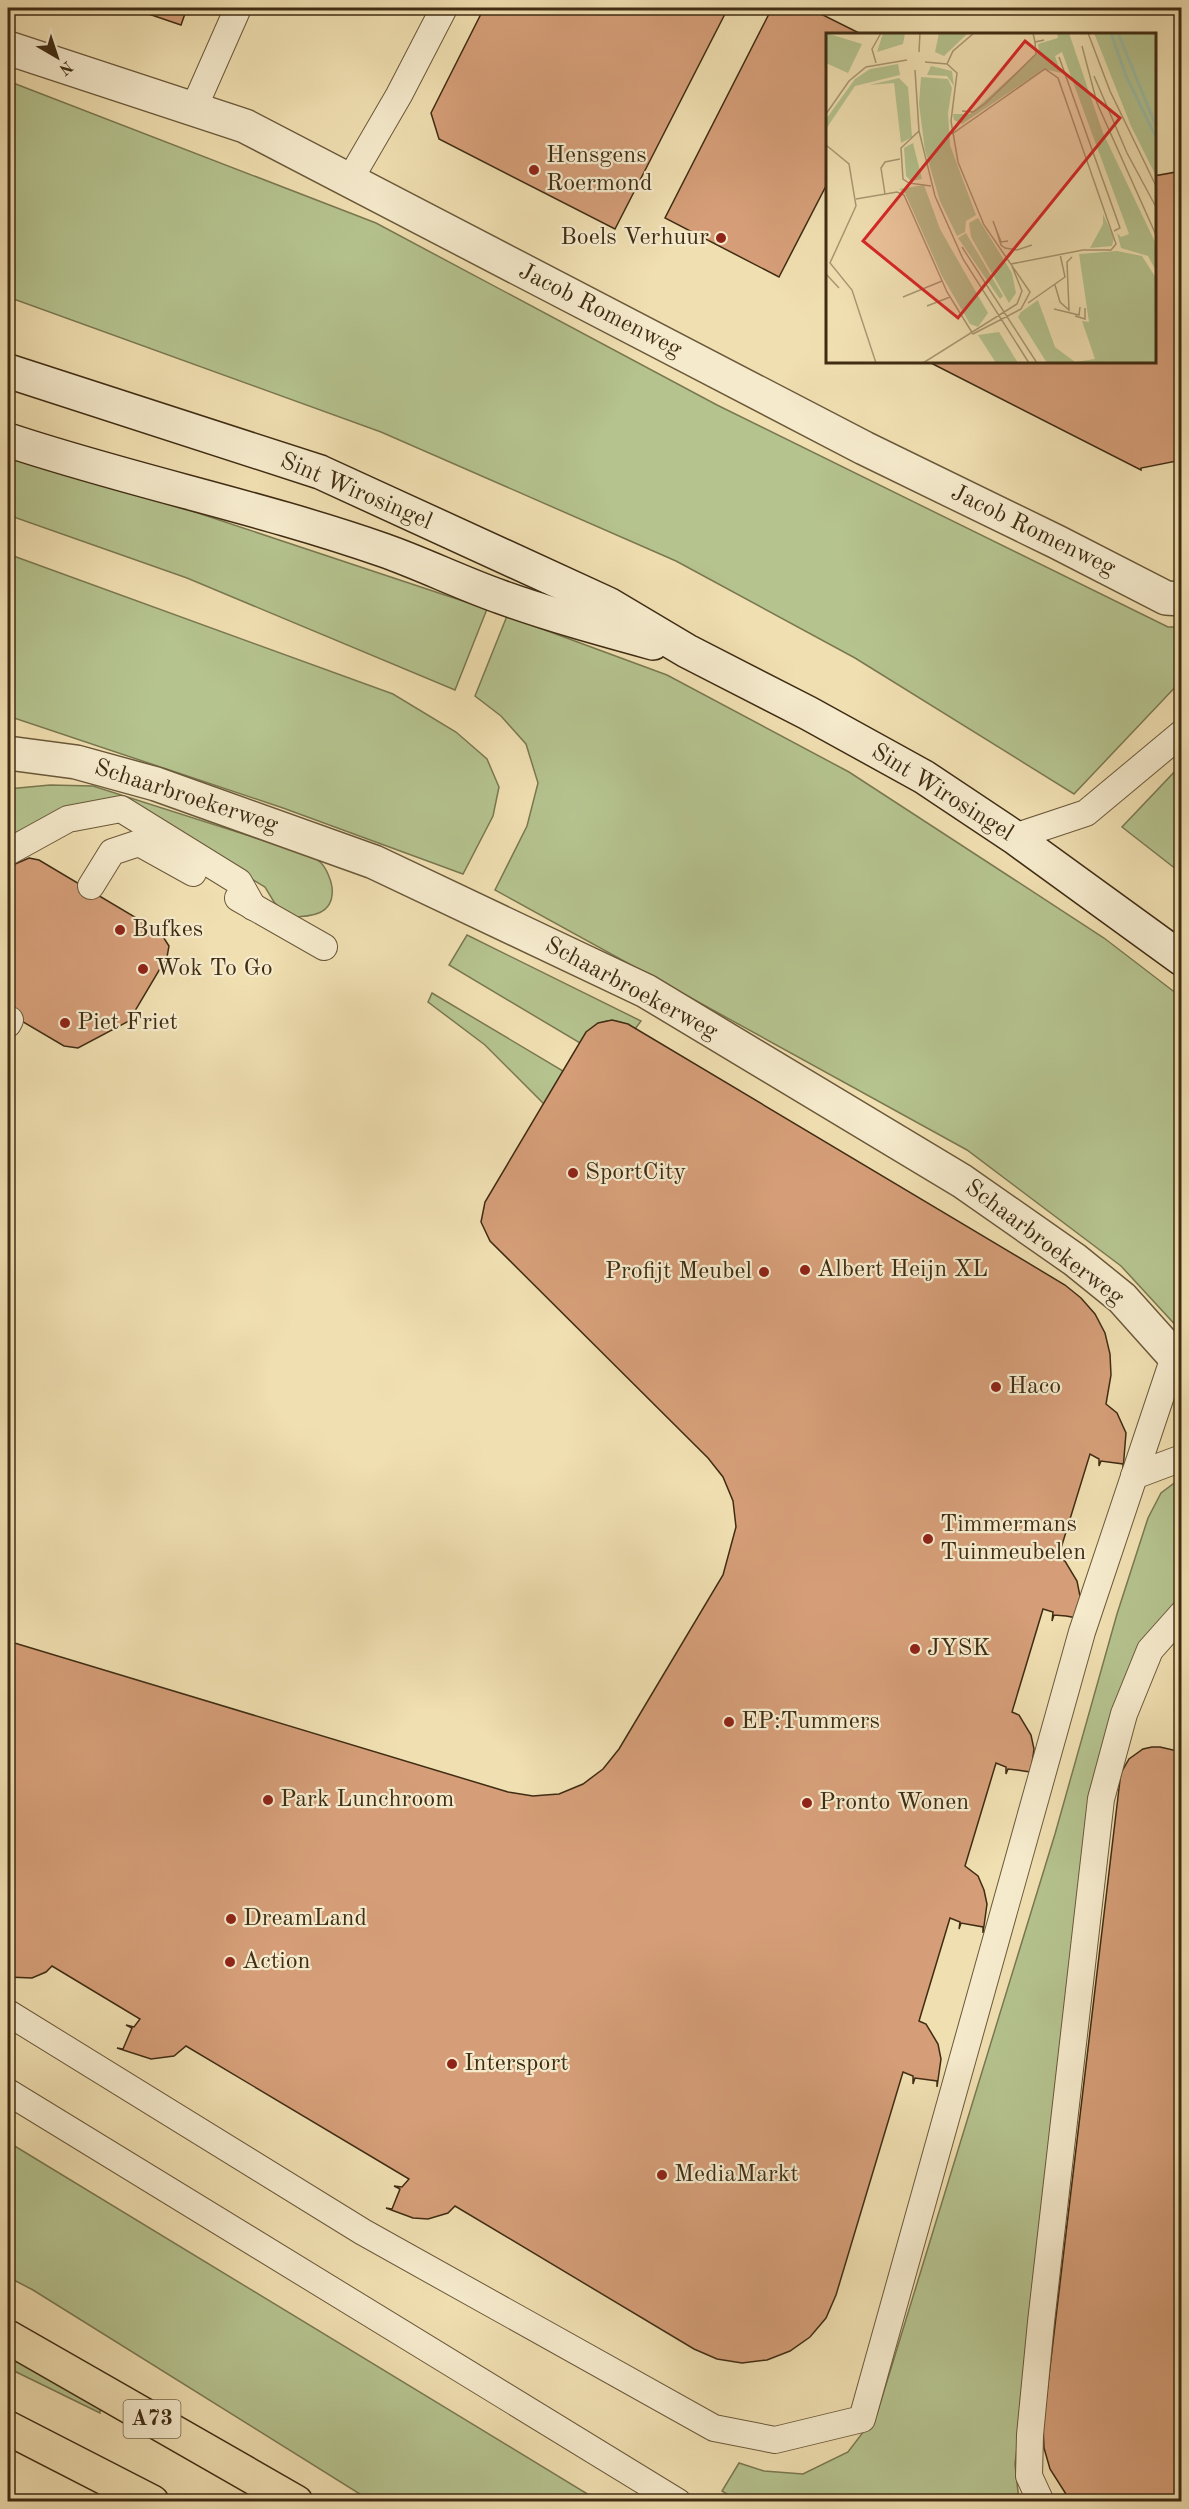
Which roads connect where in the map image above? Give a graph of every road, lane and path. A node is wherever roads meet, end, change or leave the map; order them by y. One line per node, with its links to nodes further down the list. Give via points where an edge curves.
1 (238, 8): 4 (lane)
2 (444, 8): 5 (lane)
3 (8, 48): 4 (street, Jacob Romenweg)
4 (193, 110): 5 (street, Jacob Romenweg, via 245,126)
5 (349, 181): 8 (street, Jacob Romenweg, via 864,448 1166,598)
6 (8, 371): 9 (street, Sint Wirosingel, via 320,472 608,604)
7 (8, 440): 9 (street, Sint Wirosingel, via 382,550 500,597)
8 (1182, 598)
9 (687, 651): 12 (street, Sint Wirosingel, via 924,777)
10 (1182, 733): 12 (lane, via 1086,813)
11 (8, 753): 18 (street, Schaarbroekerweg, via 76,762 156,784 374,862 646,991 962,1181 1122,1298)
12 (1014, 837): 17 (street, Sint Wirosingel)
13 (8, 852): 15 (lane, via 68,819 121,809 239,882)
14 (91, 886): 15 (lane, via 111,852 139,843)
15 (253, 907): 16 (lane)
16 (324, 947)
17 (1182, 959)
18 (1178, 1361): 20 (lane)
19 (1182, 1458): 20 (lane)
20 (1134, 1476): 22 (lane, via 1082,1632 862,2419 775,2440 714,2428 363,2232)
21 (1182, 1614): 29 (lane, via 1150,1650 1124,1714 1101,1799 1030,2435 1029,2476)
22 (8, 2013)
23 (8, 2092): 28 (lane)
24 (8, 2337): 27 (highway, A73)
25 (8, 2428): 26 (highway)
26 (152, 2502)
27 (296, 2502)
28 (678, 2502)
29 (1041, 2502)

